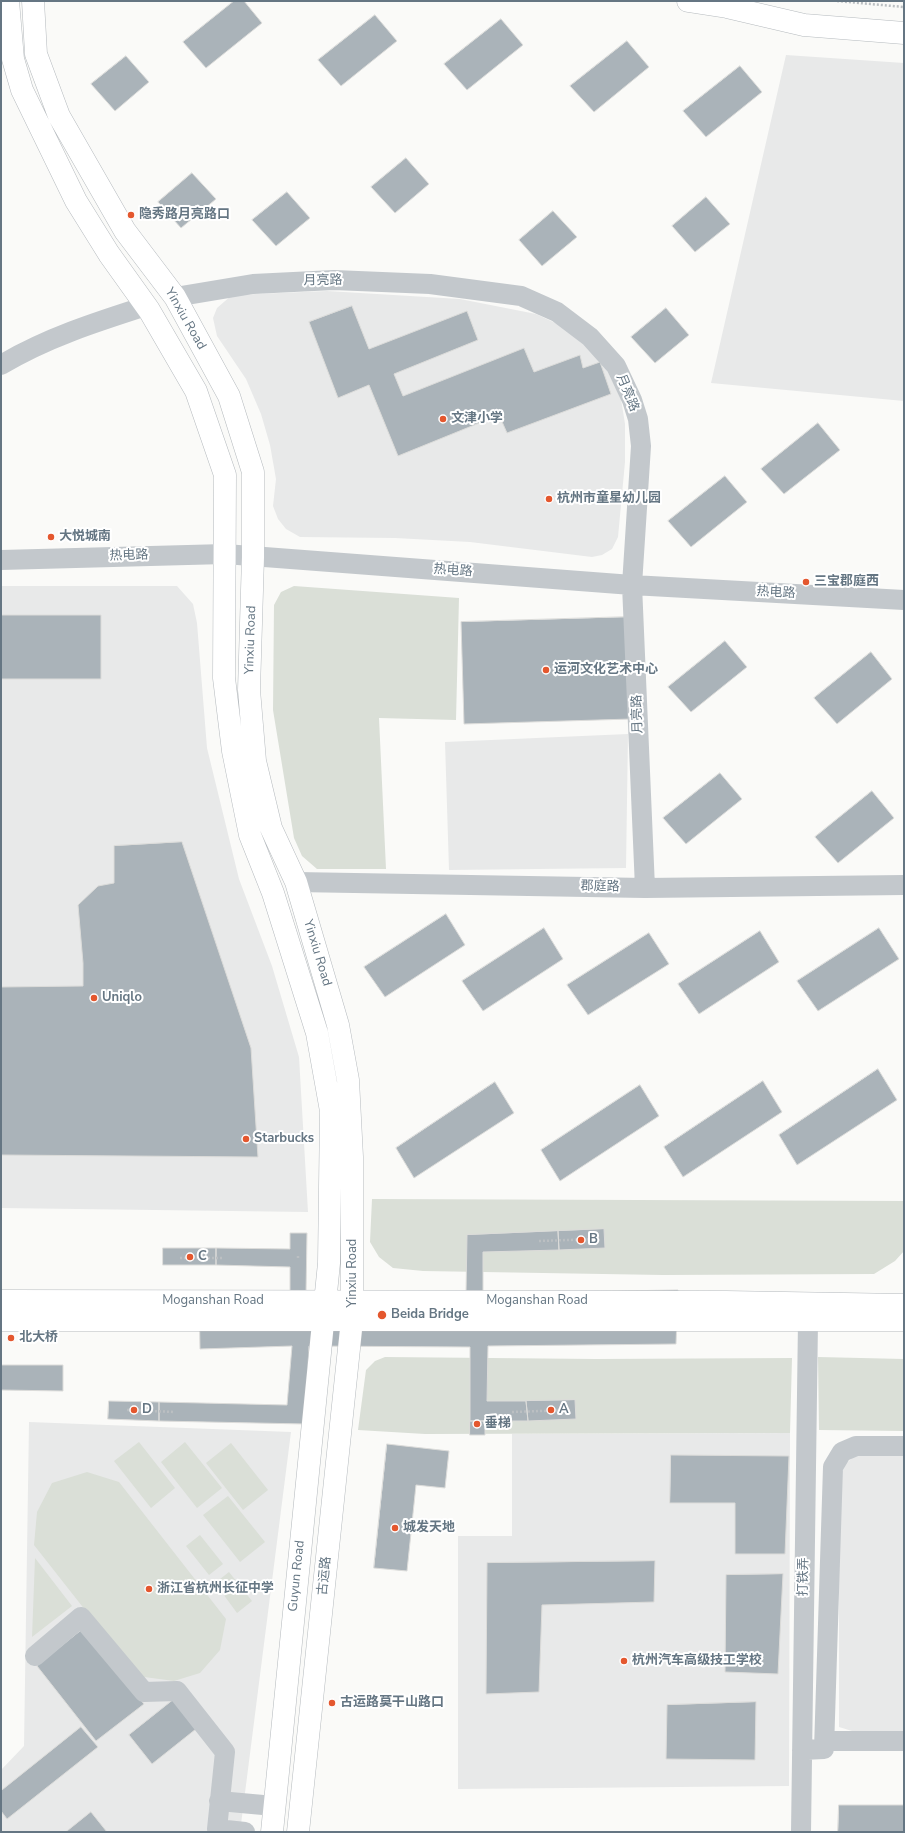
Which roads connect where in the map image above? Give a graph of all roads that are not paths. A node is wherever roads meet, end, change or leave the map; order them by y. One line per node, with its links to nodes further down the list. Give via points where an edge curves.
1 (8, 1): 8 (main road, Yinxiu Road, via 13,59 22,90 76,201)
2 (33, 1): 7 (main road, Yinxiu Road, via 36,54 59,116 125,231)
3 (688, 1): 6 (main road, via 804,25)
4 (750, 1): 5 (main road, via 786,10 813,13)
5 (904, 18)
6 (904, 33)
7 (175, 297): 11 (main road, Yinxiu Road, via 229,396 253,472); 13 (street, 月亮路, via 253,284 334,280 430,284 521,296 557,312 590,337 616,366 638,419 641,446)
8 (146, 306): 9 (street, via 90,324 28,349); 10 (main road, Yinxiu Road, via 196,391 225,475)
9 (1, 365)
10 (225, 554): 11 (street, 热电路); 12 (street, 热电路); 20 (main road, Yinxiu Road, via 224,678 233,751 250,835 273,893 317,1033 331,1111 329,1263)
11 (253, 557): 13 (street, 热电路); 15 (main road, Yinxiu Road, via 249,690 255,761 271,828)
12 (1, 560)
13 (632, 585): 14 (street, 热电路); 17 (street, 月亮路)
14 (904, 600)
15 (296, 882): 17 (street, 郡庭路); 21 (main road, Yinxiu Road, via 338,1025 348,1080 352,1156)
16 (904, 885): 17 (street, 郡庭路)
17 (645, 888)
18 (1, 1301): 20 (main road, Moganshan Road)
19 (904, 1305): 21 (main road, Moganshan Road, via 726,1302)
20 (324, 1311): 21 (main road, Moganshan Road); 22 (main road, Moganshan Road); 31 (main road, Guyun Road)
21 (353, 1311): 24 (main road, Moganshan Road); 34 (main road, 古运路)
22 (1, 1320)
23 (904, 1320): 24 (main road, Moganshan Road)
24 (808, 1321): 29 (street, 打铁弄)
25 (904, 1446): 27 (street, via 856,1446 842,1452 833,1467)
26 (35, 1656): 30 (street, via 81,1617 144,1692 177,1691 225,1752)
27 (824, 1741): 28 (street); 29 (street, via 824,1749)
28 (904, 1741)
29 (802, 1750): 35 (street, 打铁弄)
30 (219, 1801): 31 (street); 32 (street, via 216,1829)
31 (274, 1806): 33 (main road, Guyun Road)
32 (244, 1832)
33 (272, 1832)
34 (298, 1832)
35 (801, 1832)

